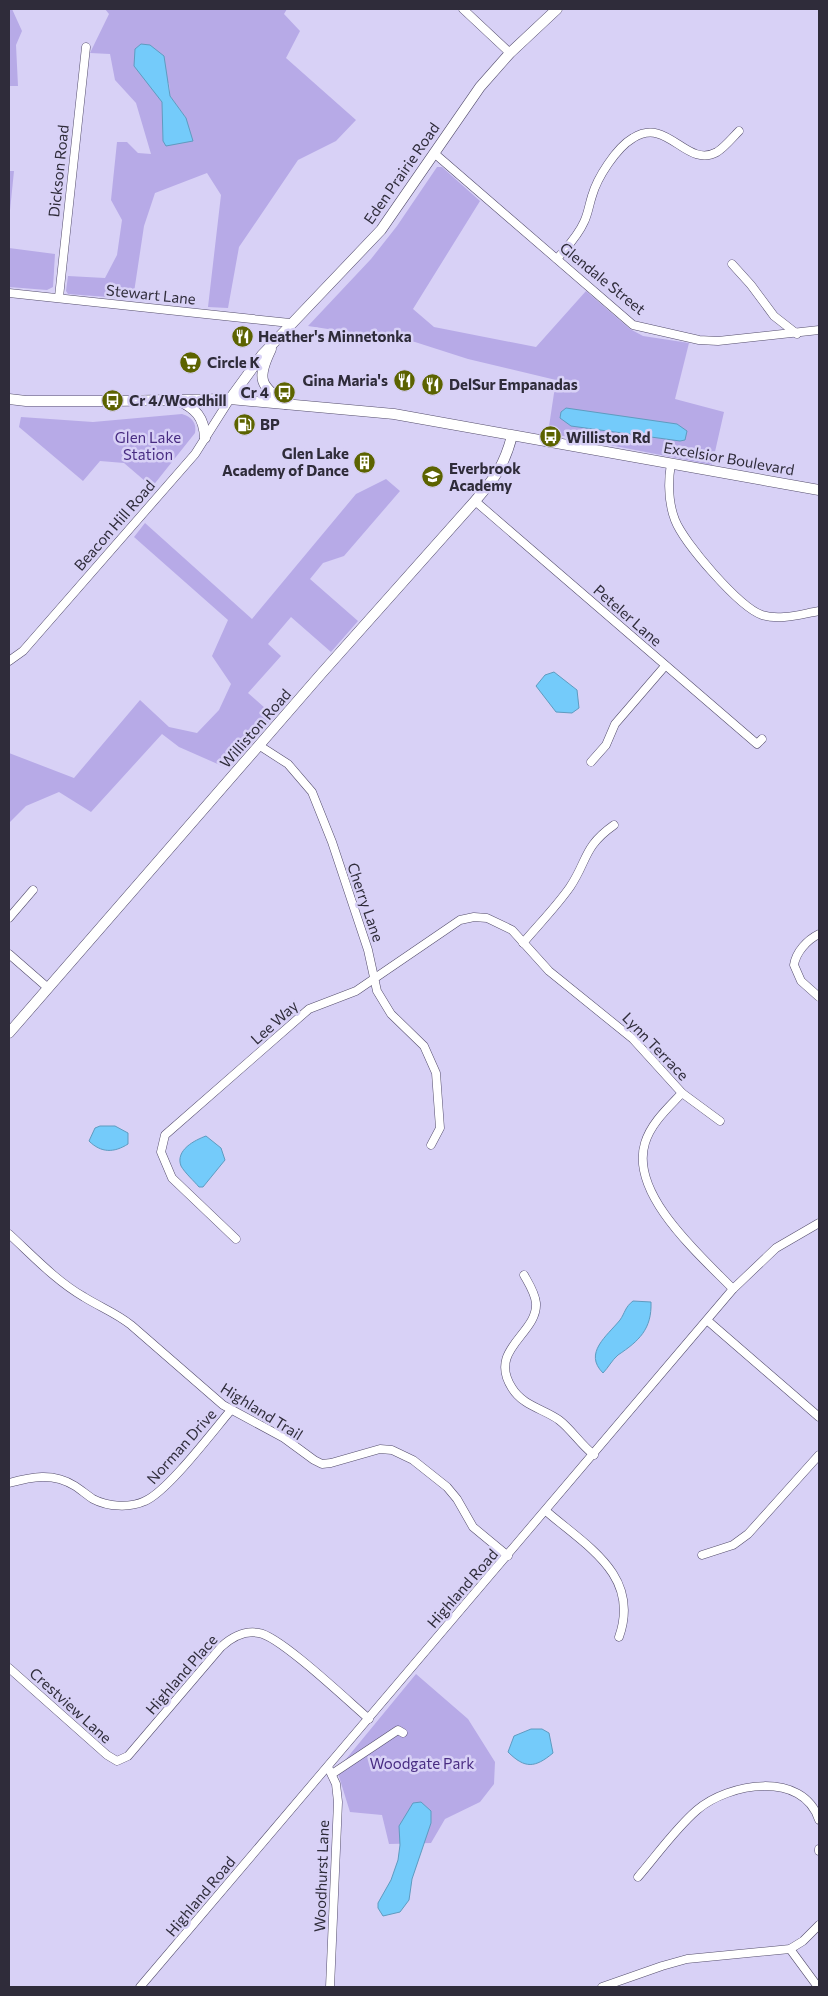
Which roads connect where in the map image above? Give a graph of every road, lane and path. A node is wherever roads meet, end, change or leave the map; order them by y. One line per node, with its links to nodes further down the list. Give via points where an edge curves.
1 (463, 9): 4 (street)
2 (556, 9): 4 (main road, Eden Prairie Road)
3 (86, 47): 10 (street, Dickson Road)
4 (510, 53): 6 (main road, Eden Prairie Road, via 480,87)
5 (739, 131): 7 (street, via 718,152 700,156 667,135 644,134 633,138 603,172 578,233)
6 (434, 153): 7 (street, Glendale Street); 11 (main road, Eden Prairie Road, via 381,230)
7 (557, 259): 13 (street, Glendale Street, via 633,325 698,340)
8 (732, 264): 13 (street, via 774,316)
9 (9, 292): 10 (street, Stewart Lane)
10 (58, 297): 11 (street, Stewart Lane)
11 (290, 323): 14 (main road, Eden Prairie Road)
12 (819, 330): 13 (street, Glendale Street)
13 (797, 334)
14 (277, 338): 17 (main road, Eden Prairie Road); 18 (main road, via 262,368 262,377 267,390)
15 (9, 398): 16 (main road, Excelsior Boulevard, via 26,401)
16 (175, 398): 17 (main road, Excelsior Boulevard); 20 (main road, via 199,413)
17 (230, 399): 18 (main road, Excelsior Boulevard); 20 (street, Beacon Hill Road)
18 (287, 405): 19 (main road, Excelsior Boulevard, via 394,414)
19 (512, 436): 21 (main road, Excelsior Boulevard); 23 (main road, Williston Road, via 506,460)
20 (205, 438): 25 (street, Beacon Hill Road, via 195,454 58,612 23,651)
21 (671, 463): 22 (main road, Excelsior Boulevard); 24 (street, via 669,490 675,520 691,546 739,600 762,615 776,617)
22 (819, 490)
23 (475, 501): 26 (street, Peteler Lane); 28 (main road, Williston Road)
24 (819, 611)
25 (9, 661)
26 (665, 666): 27 (street, Peteler Lane, via 757,744); 29 (street, via 615,724 606,745)
27 (762, 739)
28 (260, 746): 37 (street, Cherry Lane, via 288,764 301,777 320,809 368,950); 38 (main road, Williston Road)
29 (591, 762)
30 (614, 825): 34 (street, via 590,846 572,884)
31 (33, 890): 32 (street)
32 (9, 918)
33 (819, 934): 39 (street, via 798,953 794,965 801,981)
34 (523, 943): 36 (street, Lee Way); 37 (street, Lee Way, via 500,922 488,918 467,919 448,926)
35 (9, 954): 38 (street)
36 (548, 971): 41 (street, Lynn Terrace, via 633,1039)
37 (373, 978): 43 (street, Cherry Lane, via 385,1005 420,1042 436,1074 440,1128); 46 (street, Lee Way, via 356,991 310,1009 165,1135 161,1152 172,1178)
38 (48, 988): 40 (main road, Williston Road)
39 (819, 997)
40 (9, 1033)
41 (682, 1093): 42 (street, Lynn Terrace); 48 (street, via 650,1132 643,1153 644,1175 666,1214)
42 (720, 1121)
43 (431, 1145)
44 (819, 1223): 48 (street, Highland Road, via 776,1248)
45 (9, 1234): 50 (street, Highland Trail, via 69,1287 131,1325)
46 (236, 1239)
47 (524, 1275): 52 (street, via 536,1305 531,1320 505,1359 509,1382 519,1397 558,1419)
48 (732, 1289): 49 (street, Highland Road)
49 (708, 1321): 51 (street); 52 (street, Highland Road)
50 (231, 1410): 54 (street, Norman Drive, via 166,1485 146,1501 120,1506 107,1504 94,1500 63,1480 51,1477 39,1476); 57 (street, Highland Trail, via 284,1438 322,1464 380,1449 403,1454 447,1487 473,1527)
51 (819, 1417)
52 (594, 1455): 55 (street, Highland Road)
53 (819, 1455): 56 (street, via 748,1534 733,1545)
54 (9, 1483)
55 (546, 1512): 57 (street, Highland Road); 58 (street, via 602,1560 619,1582 626,1610)
56 (702, 1555)
57 (508, 1556): 60 (street, Highland Road)
58 (619, 1637)
59 (9, 1668): 62 (street, Crestview Lane, via 107,1756)
60 (369, 1719): 62 (street, Highland Place, via 279,1642 270,1636 249,1632 238,1635 221,1647 128,1756); 63 (street, Highland Road)
61 (403, 1733): 63 (street, via 398,1730)
62 (117, 1761)
63 (330, 1771): 68 (street, Highland Road); 69 (street, Woodhurst Lane, via 336,1784 338,1802)
64 (819, 1820): 65 (street, via 811,1803 794,1790 770,1785 733,1792 696,1811)
65 (638, 1877)
66 (819, 1924): 67 (street, via 804,1941)
67 (790, 1949): 70 (street, via 687,1959); 71 (street)
68 (140, 1987)
69 (330, 1987)
70 (602, 1987)
71 (818, 1987)

